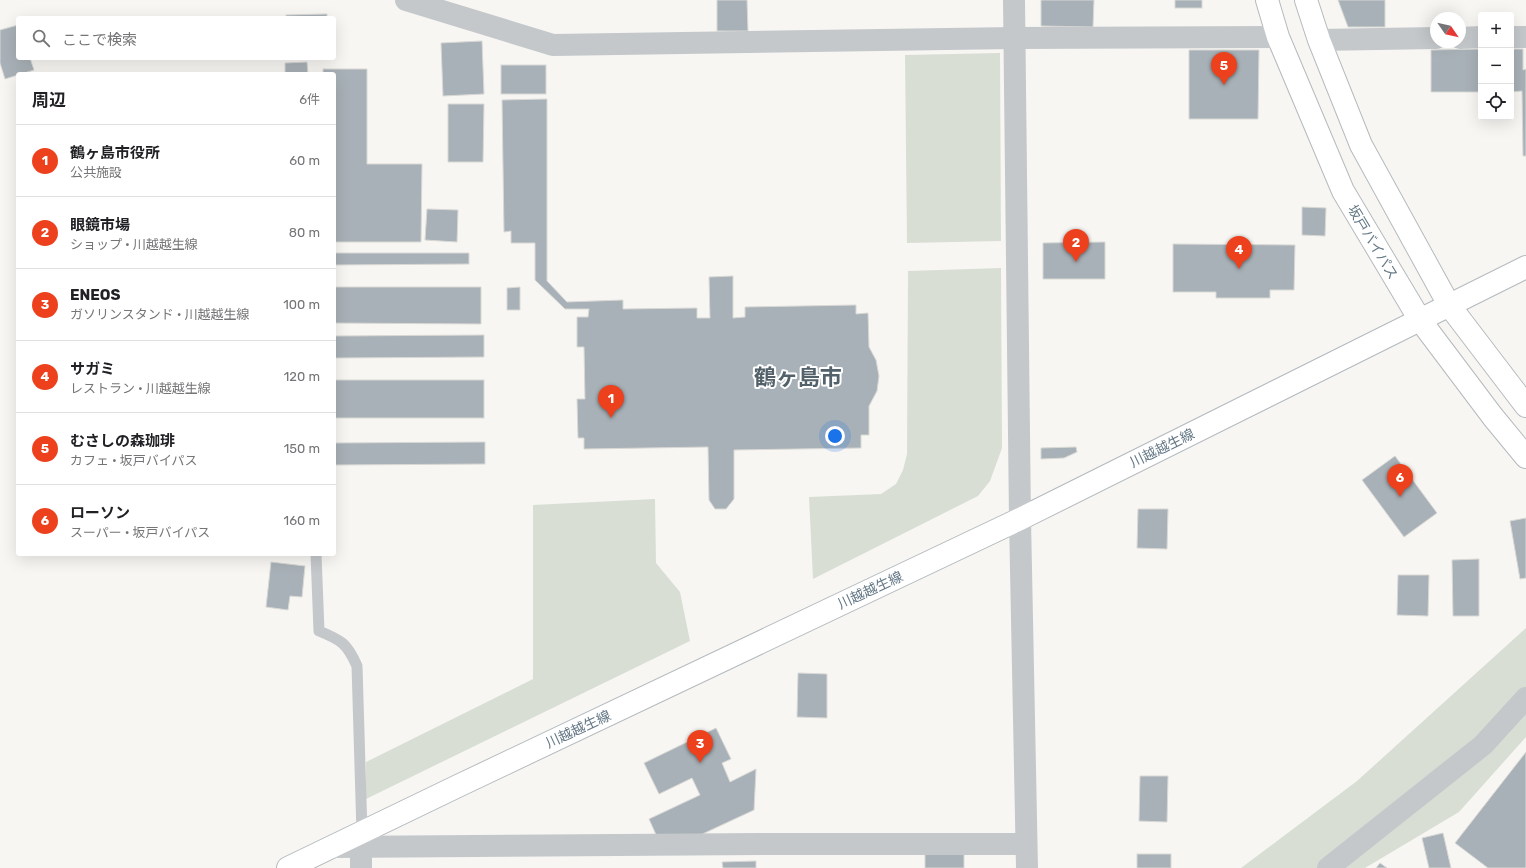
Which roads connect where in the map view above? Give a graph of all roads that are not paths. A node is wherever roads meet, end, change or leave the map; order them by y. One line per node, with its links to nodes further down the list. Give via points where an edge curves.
1 (406, 0): 9 (street, via 553,45)
2 (1014, 0): 9 (street)
3 (1267, 0): 5 (main road, 坂戸バイパス)
4 (1306, 0): 12 (main road)
5 (1278, 37): 9 (street); 15 (main road, 坂戸バイパス, via 1343,191)
6 (1478, 37): 11 (street)
7 (1514, 37): 8 (street)
8 (1526, 37)
9 (1014, 38): 18 (street)
10 (1430, 38): 12 (street)
11 (1466, 38)
12 (1319, 40): 14 (main road, via 1361,145)
13 (1526, 267): 14 (main road, 川越越生線)
14 (1449, 305): 15 (main road, 川越越生線); 16 (main road)
15 (1420, 320): 17 (main road, 坂戸バイパス); 18 (main road, 川越越生線)
16 (1526, 406)
17 (1526, 457)
18 (1020, 519): 21 (street); 22 (main road, 川越越生線)
19 (316, 556): 22 (lane, via 318,631 336,638 350,649 357,666)
20 (1526, 698): 25 (street, via 1483,745)
21 (1026, 844): 22 (street, via 754,844); 24 (street)
22 (362, 849): 23 (main road, 川越越生線, via 332,847)
23 (288, 868)
24 (1027, 868)
25 (1328, 868)

